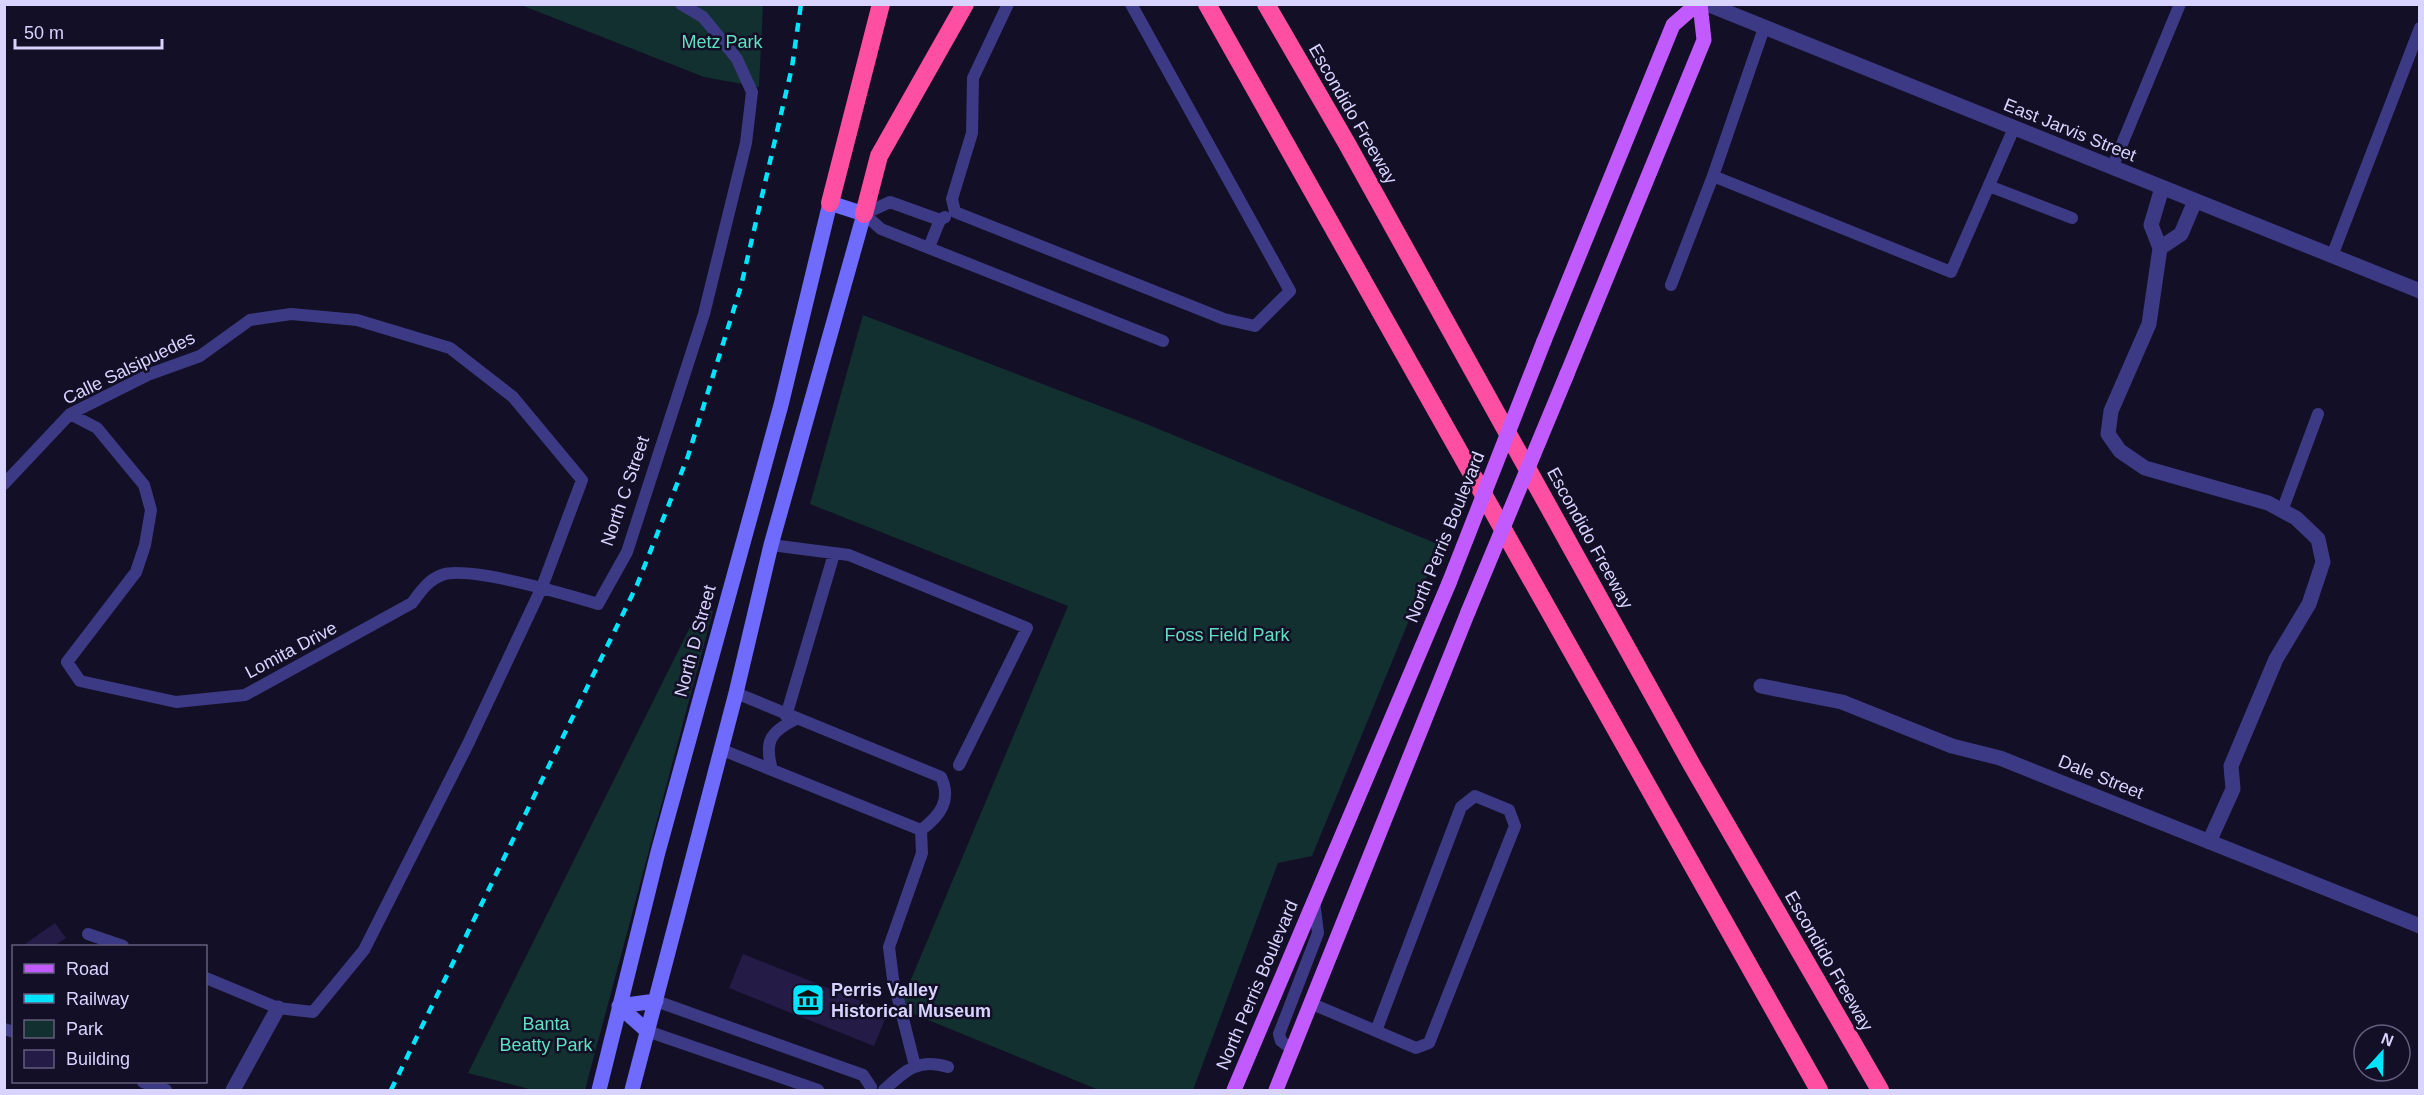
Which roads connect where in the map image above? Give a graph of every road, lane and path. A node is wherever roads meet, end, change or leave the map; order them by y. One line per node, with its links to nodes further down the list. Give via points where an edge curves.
1 (681, 4): 37 (lane, North C Street, via 704,17 737,59 752,92 746,143 704,314 627,552 598,604)
2 (881, 4): 19 (highway)
3 (965, 4): 21 (highway, via 879,156)
4 (1008, 4): 20 (lane, via 973,78 972,133 952,199)
5 (1131, 4): 20 (lane, via 1290,291 1255,326 1224,319)
6 (1207, 4): 69 (highway)
7 (1266, 4): 70 (highway, Escondido Freeway, via 1693,768)
8 (1698, 4): 46 (main road, North Perris Boulevard, bridge, via 1673,25 1449,583); 52 (main road, North Perris Boulevard, bridge, via 1704,40)
9 (1707, 4): 11 (street, East Jarvis Street)
10 (2180, 4): 14 (lane)
11 (1764, 28): 13 (street, East Jarvis Street); 15 (lane)
12 (2420, 28): 26 (lane)
13 (2014, 128): 14 (street, East Jarvis Street); 16 (lane)
14 (2112, 168): 17 (street, East Jarvis Street)
15 (1713, 176): 16 (lane, via 1951,272); 27 (lane)
16 (1989, 186): 22 (lane)
17 (2162, 188): 18 (street, East Jarvis Street); 25 (street, via 2151,225)
18 (2195, 201): 25 (street, via 2181,234); 26 (street, East Jarvis Street)
19 (830, 203): 21 (main road); 34 (main road, North D Street)
20 (955, 212): 23 (lane)
21 (864, 214): 23 (lane, via 890,202); 24 (lane, via 881,229); 35 (main road)
22 (2072, 218)
23 (940, 220): 24 (lane)
24 (929, 247): 29 (lane)
25 (2160, 248): 33 (street, via 2149,324 2111,411 2108,434 2120,451 2145,468 2268,503)
26 (2332, 256): 28 (street, East Jarvis Street)
27 (1671, 285)
28 (2420, 291)
29 (1163, 341)
30 (70, 414): 32 (lane, Calle Salsipuedes); 37 (lane, Calle Salsipuedes, via 150,374 200,356 250,320 291,314 357,320 450,348 513,397 582,480); 37 (lane, Lomita Drive, via 97,428 144,485 151,510 136,572 67,662 80,681 176,702 245,695 412,603 429,581 445,574 462,572)
31 (2318, 414): 33 (lane)
32 (4, 484)
33 (2282, 511): 45 (street, via 2296,518 2318,539 2323,562 2309,604 2276,659 2231,766 2233,789)
34 (743, 541): 35 (main road); 53 (main road, North D Street)
35 (771, 545): 36 (lane); 39 (main road)
36 (834, 554): 40 (lane); 42 (lane, via 849,555 1027,628)
37 (542, 587): 54 (lane, via 364,950 313,1012)
38 (1761, 686): 45 (street, Dale Street, via 1842,702 1952,746 2000,758)
39 (736, 693): 40 (lane); 41 (main road)
40 (791, 718): 43 (lane, via 770,740); 44 (lane, via 941,777 947,789 945,803 935,820)
41 (720, 749): 43 (lane); 51 (main road)
42 (958, 765)
43 (772, 770): 44 (lane)
44 (921, 830): 58 (lane, via 922,853 889,947)
45 (2209, 842): 47 (street, Dale Street)
46 (1314, 900): 57 (lane, via 1318,933 1279,1034 1281,1041); 67 (main road, North Perris Boulevard)
47 (2420, 926)
48 (88, 934): 49 (lane)
49 (120, 945)
50 (207, 978): 54 (lane)
51 (656, 1000): 53 (main road); 55 (main road); 66 (lane, via 863,1075)
52 (1310, 1003): 56 (lane); 57 (main road, North Perris Boulevard)
53 (619, 1006): 55 (main road); 63 (main road, North D Street)
54 (278, 1008): 62 (street)
55 (647, 1031): 64 (main road); 65 (lane)
56 (1376, 1031): 56 (lane, via 1416,1048 1429,1042 1515,826 1509,810 1475,796 1461,807)
57 (1292, 1049): 68 (main road, North Perris Boulevard)
58 (915, 1066): 59 (lane, via 932,1062); 66 (lane)
59 (948, 1067)
60 (146, 1083): 61 (lane)
61 (166, 1090)
62 (233, 1090)
63 (599, 1090)
64 (632, 1090)
65 (818, 1090)
66 (875, 1090)
67 (1234, 1090)
68 (1276, 1090)
69 (1819, 1090)
70 (1880, 1090)

